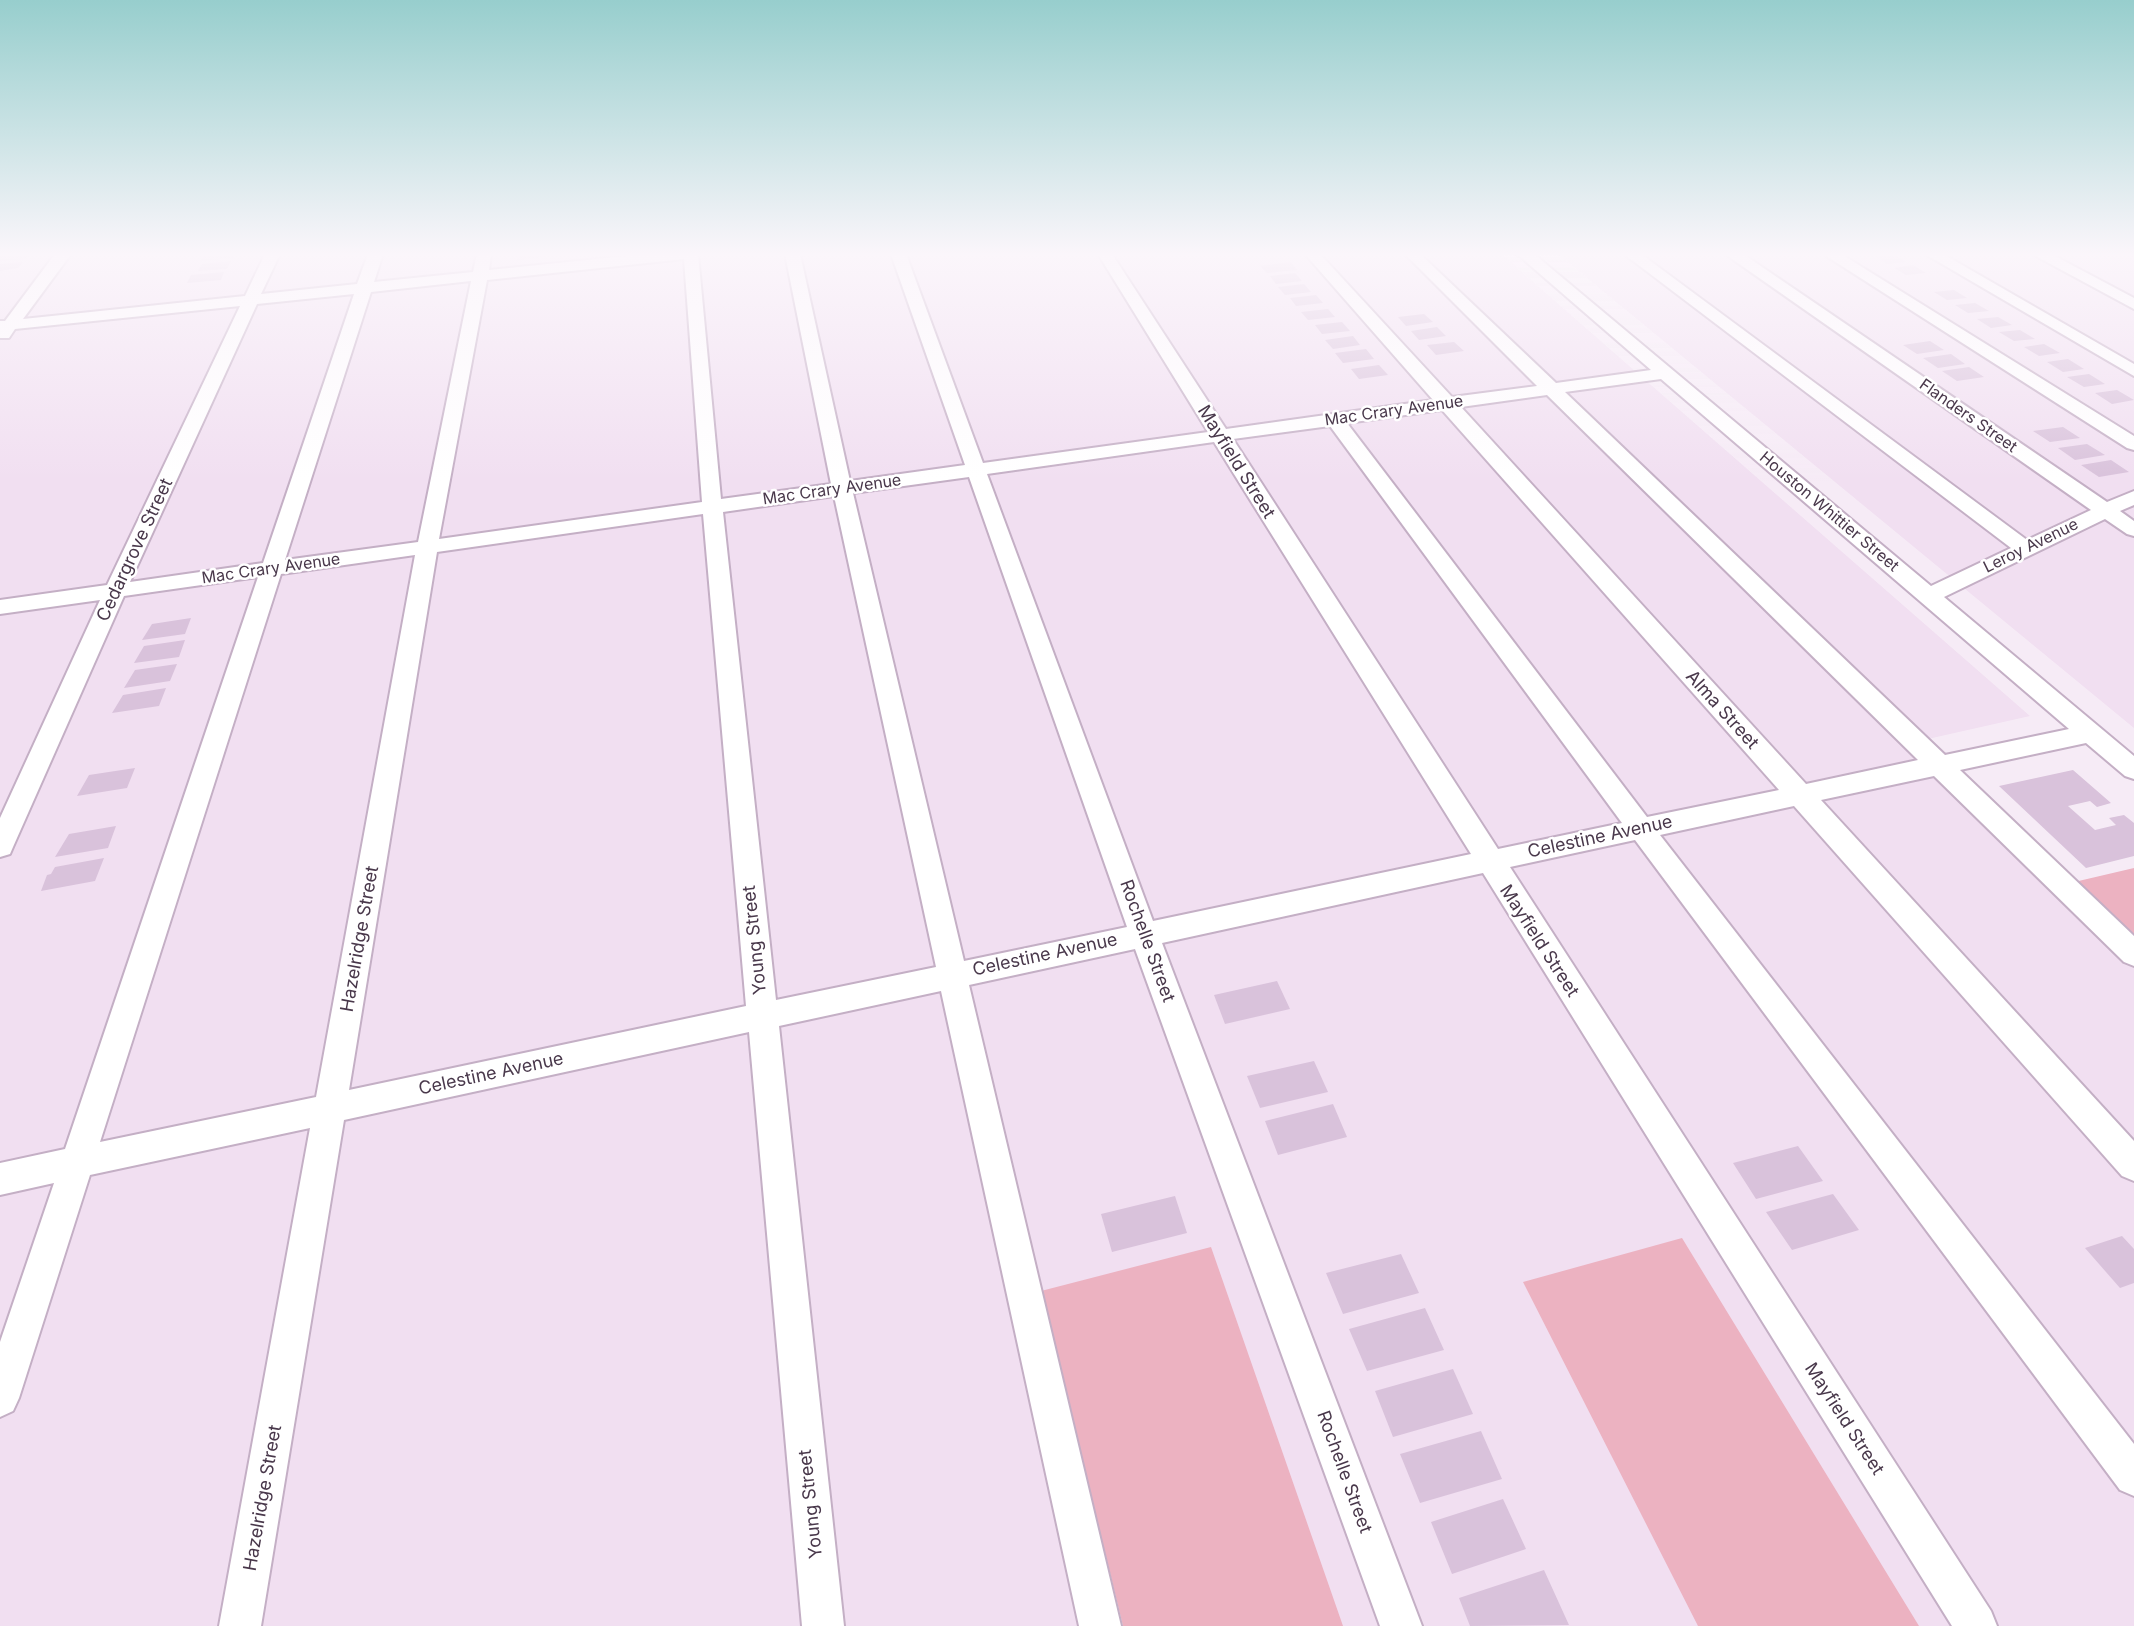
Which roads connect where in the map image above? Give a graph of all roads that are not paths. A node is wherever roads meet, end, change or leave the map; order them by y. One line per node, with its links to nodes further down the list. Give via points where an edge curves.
1 (237, 330): 31 (street, Cedargrove Street)
2 (350, 330): 30 (street)
3 (469, 330): 28 (street, Hazelridge Street)
4 (697, 330): 25 (street, Young Street)
5 (808, 330): 23 (street)
6 (925, 330): 22 (street, Rochelle Street)
7 (1153, 330): 20 (street, Mayfield Street)
8 (1380, 330): 18 (street, Alma Street)
9 (1490, 330): 17 (street)
10 (1614, 330): 16 (street, Houston Whittier Street)
11 (1733, 330): 29 (street)
12 (1844, 330): 26 (street, Flanders Street)
13 (1952, 330): 21 (street)
14 (2063, 330): 15 (street)
15 (2134, 371)
16 (1665, 373): 17 (street, Mac Crary Avenue); 32 (street, Houston Whittier Street)
17 (1550, 389): 18 (street, Mac Crary Avenue); 35 (street)
18 (1446, 404): 19 (street, Mac Crary Avenue); 37 (street, Alma Street)
19 (1334, 419): 20 (street, Mac Crary Avenue); 38 (street)
20 (1219, 436): 22 (street, Mac Crary Avenue); 40 (street, Mayfield Street)
21 (2134, 444)
22 (975, 470): 23 (street, Mac Crary Avenue); 41 (street, Rochelle Street)
23 (842, 488): 25 (street, Mac Crary Avenue); 43 (street)
24 (2134, 497): 26 (street, Leroy Avenue)
25 (712, 507): 28 (street, Mac Crary Avenue); 44 (street, Young Street)
26 (2106, 510): 27 (street, Flanders Street); 29 (street, Leroy Avenue)
27 (2134, 530)
28 (428, 547): 30 (street, Mac Crary Avenue); 45 (street, Hazelridge Street)
29 (2025, 549): 32 (street, Leroy Avenue)
30 (270, 569): 31 (street, Mac Crary Avenue); 46 (street)
31 (115, 591): 33 (street, Mac Crary Avenue); 39 (street, Cedargrove Street)
32 (1928, 596): 34 (street, Houston Whittier Street)
33 (0, 607)
34 (2090, 733): 35 (street, Celestine Avenue); 36 (street, Houston Whittier Street)
35 (1937, 766): 37 (street, Celestine Avenue); 42 (street)
36 (2134, 770)
37 (1799, 795): 38 (street, Celestine Avenue); 47 (street, Alma Street)
38 (1641, 829): 40 (street, Celestine Avenue); 50 (street)
39 (0, 847)
40 (1489, 861): 41 (street, Celestine Avenue); 55 (street, Mayfield Street)
41 (1144, 934): 43 (street, Celestine Avenue); 54 (street, Rochelle Street)
42 (2134, 954)
43 (953, 975): 44 (street, Celestine Avenue); 53 (street)
44 (763, 1016): 45 (street, Celestine Avenue); 52 (street, Young Street)
45 (331, 1108): 46 (street, Celestine Avenue); 51 (street, Hazelridge Street)
46 (75, 1163): 48 (street, Celestine Avenue); 49 (street)
47 (2134, 1165)
48 (0, 1179)
49 (0, 1398)
50 (2134, 1476)
51 (240, 1626)
52 (823, 1626)
53 (1100, 1626)
54 (1401, 1626)
55 (1976, 1626)

